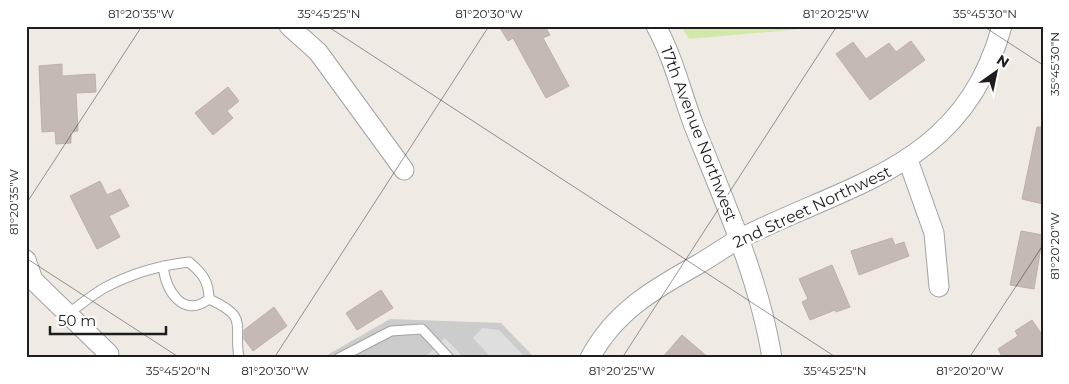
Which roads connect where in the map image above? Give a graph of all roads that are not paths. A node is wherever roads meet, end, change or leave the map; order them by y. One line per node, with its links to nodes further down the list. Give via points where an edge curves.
1 (289, 26): 5 (street, via 318,52)
2 (1002, 26): 4 (street, 2nd Street Northwest, via 994,50 969,98 942,131)
3 (657, 27): 6 (street, 17th Avenue Northwest)
4 (908, 160): 6 (street, 2nd Street Northwest, via 832,199); 10 (street, via 934,233)
5 (404, 170)
6 (739, 239): 17 (street, 2nd Street Northwest, via 637,301 608,329); 18 (street, 17th Avenue Northwest, via 758,298)
7 (26, 260): 9 (street)
8 (163, 266): 11 (lane, via 189,262 204,274); 11 (lane, via 165,282 171,293 188,306 200,306); 12 (lane, via 105,287)
9 (30, 284): 12 (street)
10 (939, 288)
11 (209, 299): 14 (lane, via 237,317)
12 (68, 314): 13 (street)
13 (109, 354)
14 (239, 358)
15 (339, 358): 16 (lane, via 391,332 422,329)
16 (449, 358)
17 (590, 358)
18 (772, 358)

